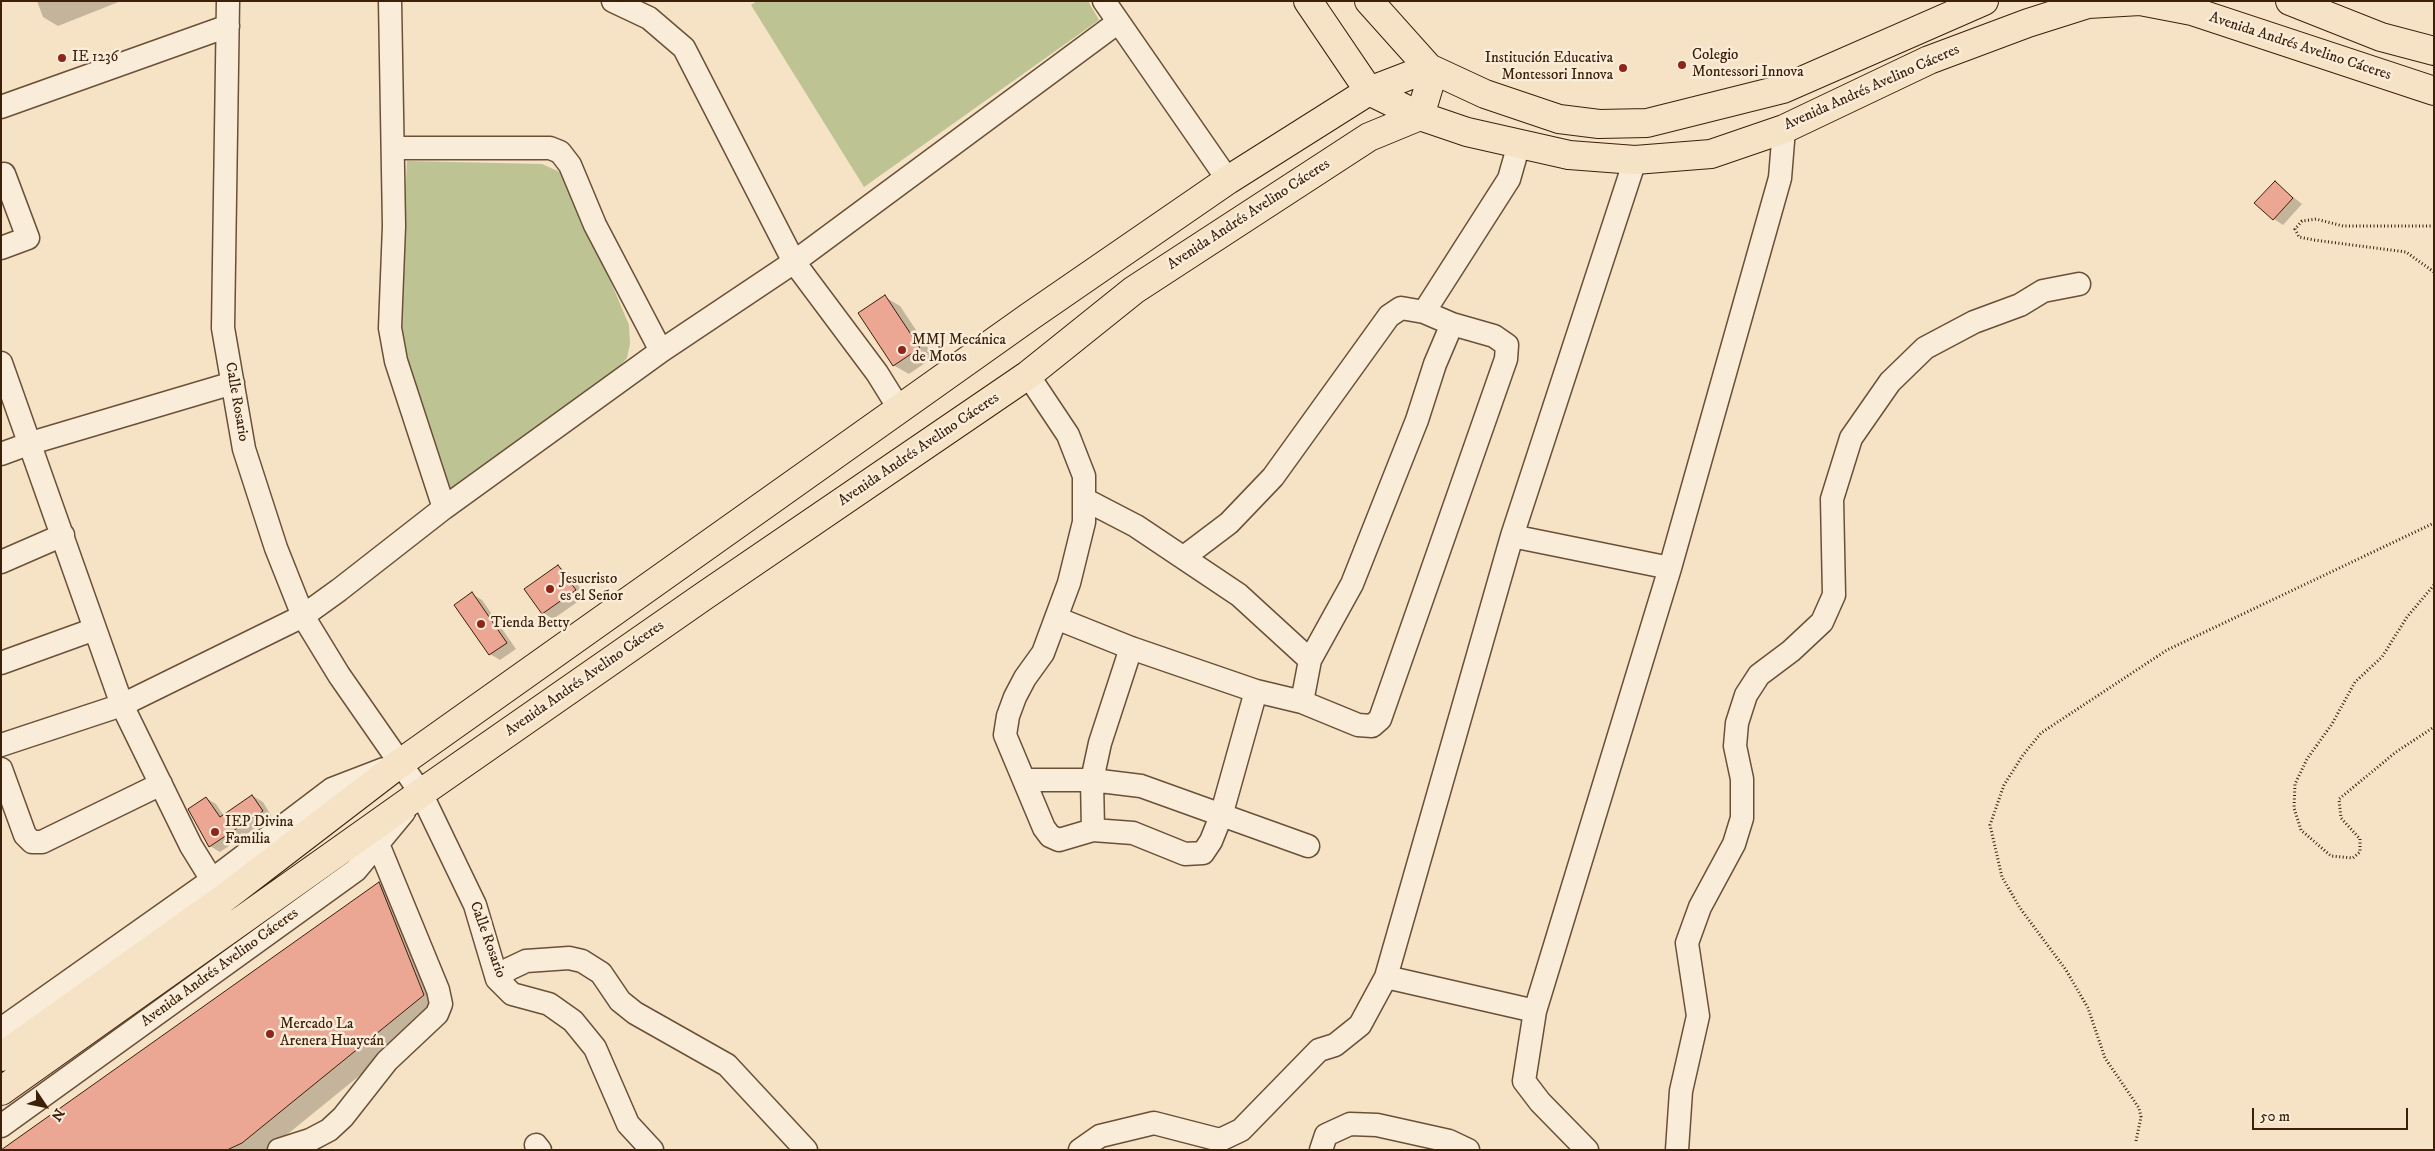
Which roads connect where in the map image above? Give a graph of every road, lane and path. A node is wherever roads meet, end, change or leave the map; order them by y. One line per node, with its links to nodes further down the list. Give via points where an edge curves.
1 (228, 1): 10 (street, Calle Rosario)
2 (390, 1): 19 (street)
3 (613, 1): 26 (street, via 650,18 684,48)
4 (1104, 1): 9 (street)
5 (1308, 1): 13 (main road)
6 (1369, 1): 12 (main road)
7 (1984, 1): 12 (main road, via 1783,89 1647,124 1599,124 1559,119 1485,94)
8 (2290, 1): 11 (main road, via 2381,37)
9 (1117, 23): 22 (street); 26 (street)
10 (228, 26): 15 (street); 35 (street, Calle Rosario, via 224,328)
11 (2434, 50)
12 (1429, 68): 13 (main road); 16 (main road, via 1429,86)
13 (1369, 91): 16 (main road, Avenida Andrés Avelino Cáceres); 22 (main road)
14 (2434, 91): 17 (main road, Avenida Andrés Avelino Cáceres, via 2192,11 2140,1 2088,4 1929,60)
15 (1, 107)
16 (1420, 116): 18 (main road, Avenida Andrés Avelino Cáceres); 29 (main road, Avenida Andrés Avelino Cáceres, via 1369,137)
17 (1784, 129): 20 (main road, Avenida Andrés Avelino Cáceres, via 1711,154); 47 (street, via 1780,178)
18 (1519, 144): 20 (main road, Avenida Andrés Avelino Cáceres, via 1569,155); 30 (street, via 1509,179)
19 (393, 148): 32 (street, via 550,148 560,152 570,165 595,225); 40 (street, via 390,328 396,361)
20 (1635, 160): 43 (street)
21 (4, 174): 24 (street, via 28,238)
22 (1228, 180): 25 (main road)
23 (2434, 226): 27 (path, via 2344,226 2316,219 2302,221 2295,229 2299,237 2406,252)
24 (1, 248)
25 (1115, 259): 29 (main road); 36 (main road)
26 (794, 262): 32 (street); 36 (street, via 877,373)
27 (2434, 272)
28 (2079, 284): 88 (street, via 2043,292 2020,305 1974,322 1926,348 1890,382 1851,438 1832,499 1834,594 1822,622 1759,675 1746,695 1737,723 1742,818 1734,844 1700,907 1687,943 1698,1016 1680,1091)
29 (1134, 290): 34 (main road, Avenida Andrés Avelino Cáceres)
30 (1424, 312): 31 (street); 44 (street, via 1401,308 1389,316 1273,478 1229,523)
31 (1452, 324): 54 (street, via 1352,584); 57 (street, via 1494,336 1507,345 1506,359 1380,719 1372,726 1358,724)
32 (661, 351): 40 (street)
33 (2, 365): 37 (street)
34 (1028, 375): 39 (street, via 1068,435 1084,476); 49 (main road, Avenida Andrés Avelino Cáceres)
35 (233, 383): 37 (street); 50 (street, Calle Rosario, via 244,449 276,548)
36 (900, 410): 46 (main road)
37 (31, 443): 38 (street); 42 (street)
38 (1, 454)
39 (1084, 499): 44 (street); 51 (street, via 1084,522)
40 (444, 508): 50 (street)
41 (2434, 523): 79 (path, via 2166,650 2041,733 2004,785 1990,825 2002,877 2020,908 2066,970 2088,1008 2105,1058 2139,1108 2141,1117)
42 (63, 535): 45 (street); 52 (street)
43 (1512, 536): 47 (street); 72 (street)
44 (1184, 556): 54 (street, via 1239,595)
45 (1, 562)
46 (681, 565): 49 (main road); 61 (main road)
47 (1670, 568): 74 (street)
48 (2434, 584): 59 (path, via 2407,616 2382,657 2355,682 2332,724 2307,759 2295,784 2294,808 2301,830 2331,856 2353,858 2360,852 2360,838 2341,818 2339,799 2396,752)
49 (704, 596): 66 (main road, Avenida Andrés Avelino Cáceres)
50 (303, 616): 58 (street); 61 (street, Calle Rosario)
51 (1056, 618): 53 (street); 63 (street, via 1043,653 1025,678 1008,716 1006,735)
52 (96, 629): 55 (street); 58 (street)
53 (1132, 648): 56 (street); 64 (street, via 1100,743)
54 (1310, 660): 57 (street)
55 (1, 663)
56 (1256, 691): 57 (street); 67 (street)
57 (1302, 702)
58 (122, 705): 60 (street); 65 (street)
59 (2434, 727)
60 (1, 745)
61 (399, 764): 66 (street, Calle Rosario); 71 (street, via 332,789); 76 (main road, via 224,899)
62 (1, 769): 65 (street, via 25,834 32,842 42,842)
63 (1025, 780): 64 (street); 68 (street, via 1050,836 1059,840)
64 (1092, 780): 67 (street, via 1141,786); 68 (street)
65 (161, 784): 71 (street, via 191,846)
66 (421, 792): 69 (street, Avenida Andrés Avelino Cáceres); 73 (street, Calle Rosario, via 474,905); 77 (main road, Avenida Andrés Avelino Cáceres)
67 (1221, 816): 68 (street, via 1203,853 1185,854 1132,833); 70 (street)
68 (1093, 830)
69 (378, 844): 78 (street, Avenida Andrés Avelino Cáceres, via 356,870); 80 (street, via 441,1004 437,1014 387,1061 343,1117)
70 (1308, 846)
71 (212, 880): 75 (street)
72 (1386, 977): 74 (street); 84 (street, via 1360,1024 1335,1045 1319,1050 1241,1130 1220,1140 1154,1123 1100,1136)
73 (497, 978): 82 (street, Calle Rosario, via 512,994 549,1004 573,1021 595,1048 628,1124); 83 (street, via 526,961 569,958 582,961 601,973 620,1001 635,1013 727,1065)
74 (1536, 1011): 87 (street, via 1524,1081)
75 (1, 1029)
76 (1, 1057)
77 (1, 1091)
78 (1, 1126)
79 (2136, 1141)
80 (313, 1145): 81 (street)
81 (280, 1150)
82 (652, 1150)
83 (806, 1150)
84 (1080, 1150)
85 (1321, 1150): 86 (street, via 1326,1135 1350,1124 1377,1125 1450,1141)
86 (1468, 1150)
87 (1587, 1150)
88 (1677, 1150)

